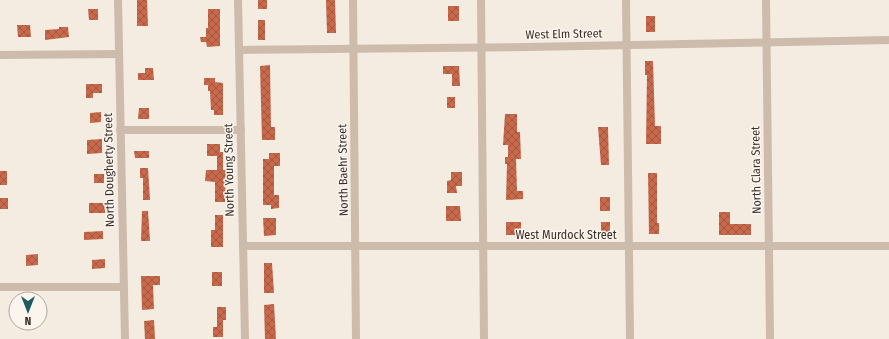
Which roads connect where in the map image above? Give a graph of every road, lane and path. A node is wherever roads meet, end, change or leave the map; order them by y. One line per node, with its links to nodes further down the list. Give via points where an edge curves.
1 (118, 0): 14 (street, North Dougherty Street)
2 (238, 0): 12 (street, North Young Street)
3 (352, 0): 11 (street, North Baehr Street)
4 (480, 0): 10 (street)
5 (626, 0): 9 (street)
6 (766, 0): 8 (street, North Clara Street)
7 (889, 40): 8 (street, West Elm Street)
8 (766, 42): 9 (street, West Elm Street); 22 (street, North Clara Street)
9 (626, 45): 10 (street, West Elm Street); 21 (street)
10 (481, 48): 11 (street, West Elm Street); 20 (street)
11 (353, 49): 12 (street, West Elm Street); 19 (street, North Baehr Street)
12 (239, 50): 16 (street, North Young Street)
13 (0, 54): 14 (street)
14 (119, 54): 15 (street, North Dougherty Street)
15 (120, 130): 16 (street); 24 (street, North Dougherty Street)
16 (241, 130): 17 (street, North Young Street)
17 (243, 246): 19 (street, West Murdock Street); 26 (street, North Young Street)
18 (889, 246): 22 (street, West Murdock Street)
19 (355, 247): 20 (street, West Murdock Street); 27 (street, North Baehr Street)
20 (483, 247): 21 (street, West Murdock Street); 28 (street)
21 (629, 247): 22 (street, West Murdock Street); 29 (street)
22 (768, 247): 30 (street, North Clara Street)
23 (0, 287): 24 (street)
24 (123, 287): 25 (street, North Dougherty Street)
25 (125, 339)
26 (245, 339)
27 (356, 339)
28 (484, 339)
29 (630, 339)
30 (770, 339)

